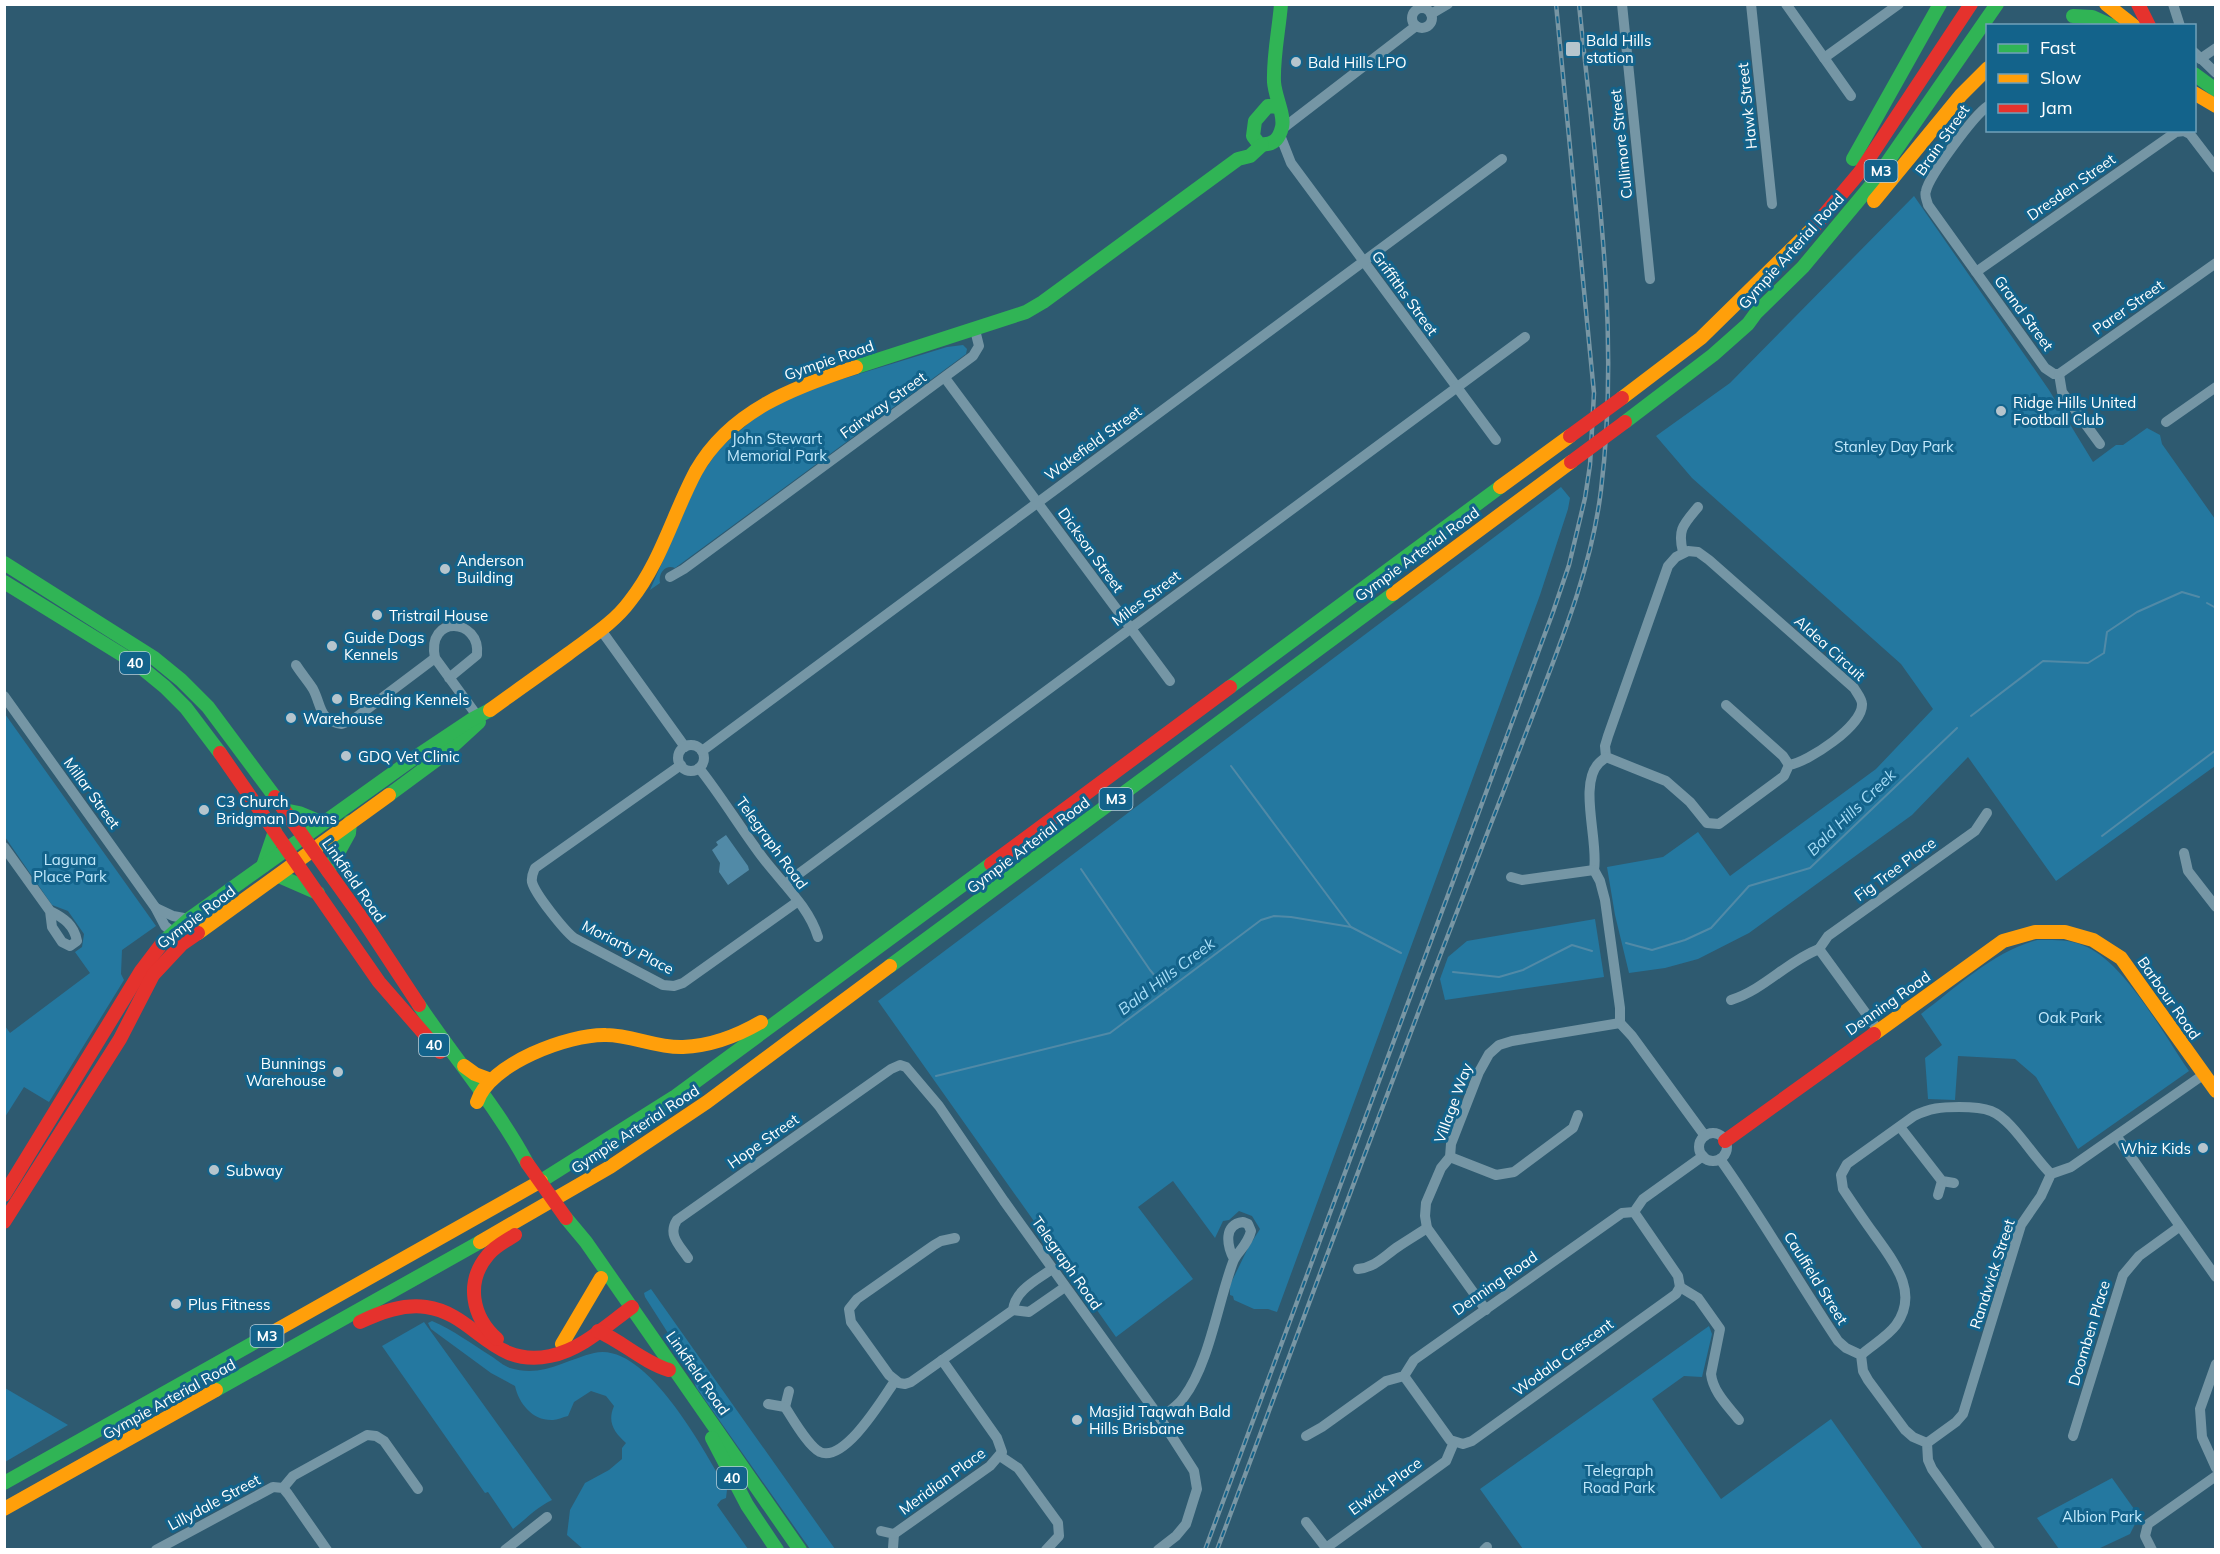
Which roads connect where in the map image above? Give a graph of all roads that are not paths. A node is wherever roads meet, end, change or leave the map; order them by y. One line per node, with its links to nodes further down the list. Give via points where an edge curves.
1 (1281, 4): 34 (main road)
2 (1448, 4): 15 (street)
3 (1622, 4): 49 (street, Cullimore Street)
4 (1751, 4): 44 (street, Hawk Street)
5 (1786, 4): 25 (street)
6 (1899, 4): 25 (street)
7 (1940, 4): 45 (main road, via 1864,142 1789,246)
8 (1971, 4): 45 (main road, Gympie Arterial Road / M3, via 1860,172 1825,217)
9 (1997, 4): 50 (main road, Gympie Arterial Road / M3, via 1873,183 1803,267)
10 (2106, 4): 18 (main road)
11 (2124, 4): 19 (main road)
12 (2138, 4): 20 (main road)
13 (2174, 4): 21 (street)
14 (1417, 7): 15 (street); 22 (street, via 1412,16)
15 (1431, 14): 22 (street, via 1428,26)
16 (2072, 15): 17 (main road)
17 (2108, 24)
18 (2131, 24)
19 (2133, 24)
20 (2148, 24)
21 (2179, 24)
22 (1416, 26): 35 (street)
23 (2216, 48): 24 (street)
24 (2197, 55): 27 (street)
25 (1824, 58): 31 (street)
26 (1986, 70): 50 (main road, via 1838,244 1778,303)
27 (2216, 73)
28 (2196, 75): 29 (main road)
29 (2216, 90)
30 (2196, 94): 32 (main road)
31 (1851, 96)
32 (2216, 106)
33 (1986, 107): 43 (street, Brain Street, via 1966,128)
34 (1275, 109): 35 (street); 36 (main road); 39 (main road, via 1255,121 1253,132)
35 (1306, 110): 36 (street)
36 (1281, 132): 39 (main road, Gympie Road, via 1276,141); 41 (street, Griffiths Street)
37 (2181, 132): 48 (street, Dresden Street, via 2168,136)
38 (2186, 132): 42 (street)
39 (1262, 143): 41 (street, Griffiths Street); 51 (main road, Gympie Road, via 1250,156 1238,159 1035,308)
40 (1503, 159): 46 (street, Wakefield Street)
41 (1291, 163): 46 (street, Griffiths Street)
42 (2216, 168)
43 (1925, 195): 48 (street, Grand Street, via 1928,205)
44 (1772, 204)
45 (1788, 254): 110 (main road, Gympie Arterial Road / M3, bridge, via 1701,338)
46 (1363, 262): 55 (street, Griffiths Street); 60 (street, Wakefield Street)
47 (2216, 263): 53 (street, Parer Street)
48 (1977, 272): 53 (street, Grand Street, via 2045,369)
49 (1650, 279)
50 (1748, 324): 132 (main road, Gympie Arterial Road / M3, bridge, via 1625,422 707,1102 610,1167)
51 (975, 330): 54 (street, Fairway Street, via 977,351); 67 (main road, Gympie Road, via 805,383 744,417 703,460 649,574 630,602)
52 (1525, 337): 55 (street, Miles Street)
53 (2059, 374): 59 (street, via 2062,392)
54 (945, 378): 60 (street, Dickson Street); 64 (street, Fairway Street)
55 (1456, 387): 58 (street, Griffiths Street); 66 (street, Miles Street)
56 (2216, 387): 57 (street)
57 (2166, 422)
58 (1496, 440)
59 (2100, 444)
60 (1037, 502): 66 (street, Dickson Street); 76 (street, Wakefield Street)
61 (1698, 507): 62 (street, via 1681,527)
62 (1683, 552): 77 (street, via 1668,566 1608,736); 79 (street, Aldea Circuit, via 1698,552 1709,560 1854,688 1862,702 1861,712 1846,731 1806,761)
63 (4, 563): 81 (main road, Linkfield Road / 40, via 130,641 181,680 220,721)
64 (670, 577)
65 (4, 582): 85 (main road, Linkfield Road / 40, via 126,657 165,687 204,731)
66 (1130, 628): 71 (street, Dickson Street); 97 (street, Miles Street)
67 (601, 630): 74 (main road, Gympie Road); 75 (street)
68 (435, 658): 69 (street, via 342,724 326,718); 70 (street); 70 (street, via 432,647 441,630 459,626 472,636 478,646 477,655)
69 (296, 665)
70 (449, 678): 74 (street)
71 (1170, 681)
72 (4, 696): 101 (street, Millar Street)
73 (1726, 705): 79 (street)
74 (483, 714): 83 (main road, Gympie Road, via 459,742); 84 (main road, Gympie Road)
75 (685, 747): 76 (street, via 692,745); 78 (street, via 679,757)
76 (702, 751): 80 (street, via 704,762)
77 (1606, 757): 79 (street, Aldea Circuit, via 1666,781 1707,823 1719,825 1784,776); 93 (street, via 1598,764 1589,800)
78 (681, 765): 80 (street, via 691,771); 99 (street, Moriarty Place, via 535,868 533,884 564,929 647,977 674,986)
79 (1789, 765)
80 (699, 768): 97 (street, Telegraph Road)
81 (284, 810): 84 (main road); 86 (main road, Linkfield Road / 40)
82 (1987, 813): 108 (street, Fig Tree Place, via 1975,831 1828,936)
83 (350, 822): 89 (main road, Gympie Road); 94 (main road, via 349,833)
84 (323, 823): 86 (main road, Gympie Road)
85 (275, 831): 88 (main road, Linkfield Road / 40); 92 (main road)
86 (303, 838): 88 (main road, Gympie Road); 89 (main road, Linkfield Road / 40)
87 (4, 847): 102 (street)
88 (288, 849): 91 (main road, Linkfield Road / 40); 92 (main road, Gympie Road)
89 (312, 851): 91 (main road, Gympie Road); 94 (main road, Linkfield Road / 40)
90 (2184, 854): 100 (street, via 2188,871)
91 (297, 862): 95 (main road, Gympie Road); 98 (main road, Linkfield Road / 40)
92 (263, 866): 103 (main road, Gympie Road)
93 (1594, 870): 96 (street, via 1522,880); 111 (street, via 1605,900)
94 (327, 872): 113 (main road, Linkfield Road / 40)
95 (279, 876): 98 (main road); 107 (main road, Gympie Road)
96 (1511, 877)
97 (785, 884): 99 (street, Telegraph Road)
98 (318, 893): 118 (main road, Linkfield Road / 40, via 379,982)
99 (797, 902): 106 (street, Telegraph Road)
100 (2216, 907)
101 (156, 908): 103 (street); 105 (street, Millar Street, via 165,926)
102 (50, 911)
103 (189, 919): 105 (main road, Gympie Road)
104 (2050, 930): 112 (main road, Denning Road, via 2003,941); 115 (main road, Barbour Road, via 2083,935 2121,958)
105 (173, 932): 107 (street); 130 (main road, Gympie Road, via 141,971)
106 (818, 938)
107 (189, 939): 135 (main road, Gympie Road, via 153,975 125,1030)
108 (1819, 949): 109 (street, Fig Tree Place, via 1803,955 1748,994); 112 (street)
109 (1731, 1000)
110 (796, 1008): 116 (main road, via 775,1012 745,1031 708,1044 672,1047 604,1035 563,1040 526,1056); 171 (main road, Gympie Arterial Road / M3, via 676,1096 554,1174)
111 (1620, 1023): 121 (street); 125 (street, Village Way, via 1500,1045 1489,1054 1479,1072 1451,1144)
112 (1878, 1030): 123 (main road, Denning Road)
113 (464, 1066): 116 (main road); 118 (main road, Linkfield Road / 40)
114 (903, 1066): 139 (street, Hope Street, via 891,1069 677,1220 673,1235); 141 (street, Telegraph Road, via 939,1106)
115 (2203, 1076): 117 (main road, Barbour Road); 122 (street)
116 (491, 1080): 118 (main road)
117 (2216, 1091)
118 (478, 1097): 134 (main road, Linkfield Road / 40, bridge, via 502,1137 528,1163)
119 (1578, 1114): 125 (street, via 1573,1128 1514,1172 1496,1175)
120 (1900, 1127): 127 (street, via 1933,1107 1989,1110 2006,1120); 128 (street); 153 (street, via 1847,1164 1840,1175 1843,1189 1895,1263 1905,1289 1903,1312 1896,1324)
121 (1705, 1136): 123 (street, via 1718,1135); 124 (street, via 1699,1148)
122 (2117, 1137): 127 (street, via 2071,1167); 136 (street)
123 (1725, 1141): 126 (street)
124 (1703, 1156): 126 (street); 133 (street, Denning Road, via 1643,1199)
125 (1450, 1157): 137 (street, Village Way, via 1426,1203)
126 (1720, 1159): 153 (street, Caulfield Street, via 1838,1341)
127 (2051, 1174): 167 (street, Randwick Street, via 2021,1225 1963,1414)
128 (1942, 1181): 129 (street); 131 (street)
129 (1954, 1183)
130 (4, 1195)
131 (1938, 1195)
132 (536, 1210): 151 (main road, via 523,1230 485,1259 474,1285 475,1308 486,1329 504,1343 534,1349); 152 (main road, Gympie Arterial Road / M3)
133 (1634, 1212): 146 (street, via 1678,1276); 149 (street, Denning Road, via 1622,1213)
134 (566, 1218): 144 (main road, Linkfield Road / 40); 147 (main road, Linkfield Road / 40, via 586,1242)
135 (4, 1222)
136 (2179, 1227): 143 (street); 165 (street, Doomben Place, via 2139,1256 2123,1275)
137 (1427, 1228): 142 (street, via 1377,1264); 149 (street)
138 (955, 1238): 158 (street, via 934,1245 857,1299 849,1309 851,1322)
139 (688, 1258)
140 (1234, 1259): 162 (street, via 1192,1383 1182,1400)
141 (1052, 1269): 145 (street, Telegraph Road); 148 (street, via 1019,1294)
142 (1358, 1269)
143 (2216, 1277)
144 (601, 1278): 147 (main road, Linkfield Road / 40); 151 (main road)
145 (1065, 1287): 148 (street, via 1029,1312); 162 (street, Telegraph Road)
146 (1680, 1287): 163 (street, via 1698,1298 1720,1329 1712,1381); 166 (street, Wodala Crescent, via 1677,1294 1472,1441)
147 (626, 1306): 150 (main road); 151 (main road); 156 (main road, Linkfield Road / 40); 185 (main road, Linkfield Road / 40)
148 (1013, 1310): 154 (street)
149 (1486, 1310): 157 (street, Denning Road, via 1414,1360)
150 (598, 1331): 152 (main road, via 563,1352 520,1357 495,1349 447,1314 426,1307 404,1307 366,1319 320,1342); 156 (main road, via 619,1340 658,1368)
151 (562, 1344)
152 (297, 1345): 174 (main road, Gympie Arterial Road / M3)
153 (1861, 1355): 167 (street, via 1863,1371 1874,1388 1913,1437)
154 (942, 1360): 158 (street, via 909,1383); 168 (street, Meridian Place, via 997,1438 1002,1448)
155 (2216, 1364): 169 (street, via 2200,1409 2202,1437)
156 (669, 1370): 184 (main road, Linkfield Road / 40, via 693,1402 743,1499)
157 (1404, 1376): 164 (street, Denning Road, via 1386,1381); 166 (street)
158 (895, 1381): 161 (street, via 858,1433 831,1453 814,1448)
159 (789, 1390): 161 (street)
160 (768, 1404): 161 (street)
161 (785, 1407)
162 (1160, 1418): 187 (street, Telegraph Road, via 1191,1465 1197,1484 1183,1529)
163 (1738, 1420)
164 (1306, 1436)
165 (2073, 1436)
166 (1454, 1442): 180 (street, Elwick Place, via 1446,1461)
167 (1927, 1443): 188 (street, via 1932,1469)
168 (1000, 1456): 178 (street, Meridian Place); 186 (street, via 1018,1468 1058,1523 1059,1536)
169 (2216, 1468)
170 (2216, 1476): 189 (street, via 2148,1524 2145,1536)
171 (4, 1483)
172 (283, 1488): 173 (street, via 293,1476 367,1435 384,1441); 181 (street, Lillydale Street, via 273,1487); 182 (street, Lillydale Street)
173 (418, 1489)
174 (4, 1509)
175 (547, 1517): 183 (street)
176 (1306, 1522): 180 (street, Elwick Place)
177 (881, 1531): 178 (street, Meridian Place)
178 (894, 1534): 179 (street, Meridian Place)
179 (893, 1548)
180 (1326, 1549)
181 (156, 1550)
182 (327, 1550)
183 (505, 1550)
184 (777, 1550)
185 (800, 1550)
186 (1046, 1550)
187 (1158, 1550)
188 (1990, 1550)
189 (2152, 1550)

